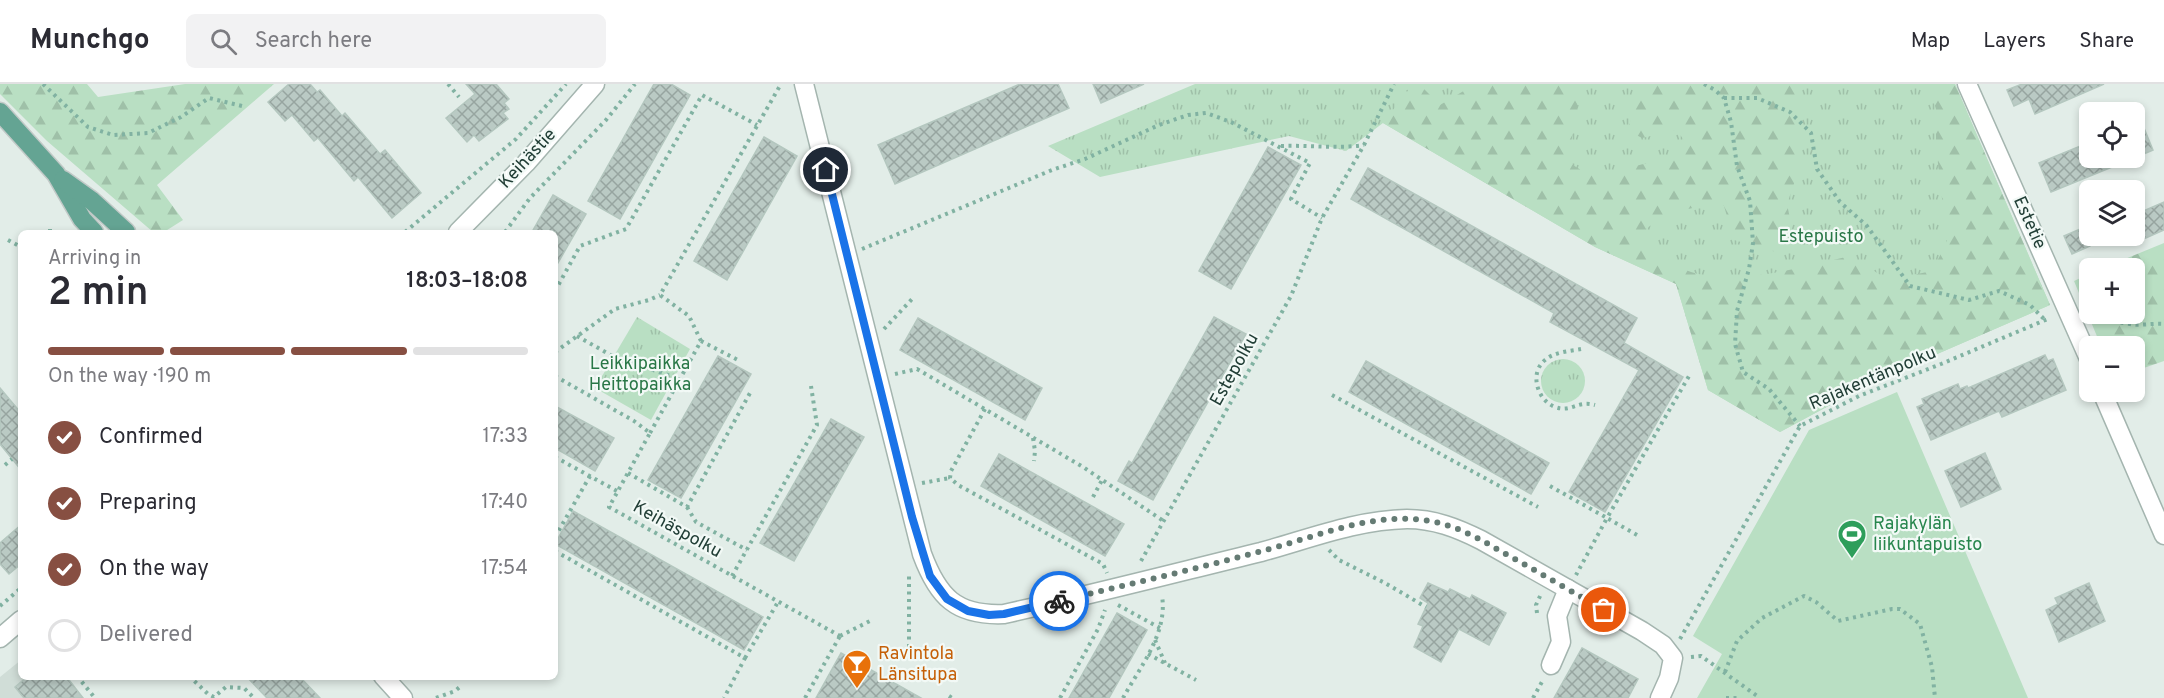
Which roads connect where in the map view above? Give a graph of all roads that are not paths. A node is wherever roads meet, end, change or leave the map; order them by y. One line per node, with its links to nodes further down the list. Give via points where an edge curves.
1 (595, 84): 8 (street, Keihästie)
2 (804, 84): 12 (street, via 922,554 940,592 958,607 989,615 1004,614 1369,522 1409,519 1454,527)
3 (1967, 84): 9 (street, Estetie)
4 (0, 112): 5 (main road)
5 (56, 174): 6 (main road); 7 (main road)
6 (92, 230)
7 (124, 230)
8 (460, 230)
9 (2079, 336)
10 (2106, 402): 11 (street)
11 (2164, 536)
12 (1572, 583): 15 (street, via 1557,616 1561,642); 18 (street, via 1663,645 1673,658)
13 (18, 623): 14 (street)
14 (0, 638)
15 (1551, 665)
16 (387, 680): 17 (street)
17 (403, 698)
18 (1660, 698)

